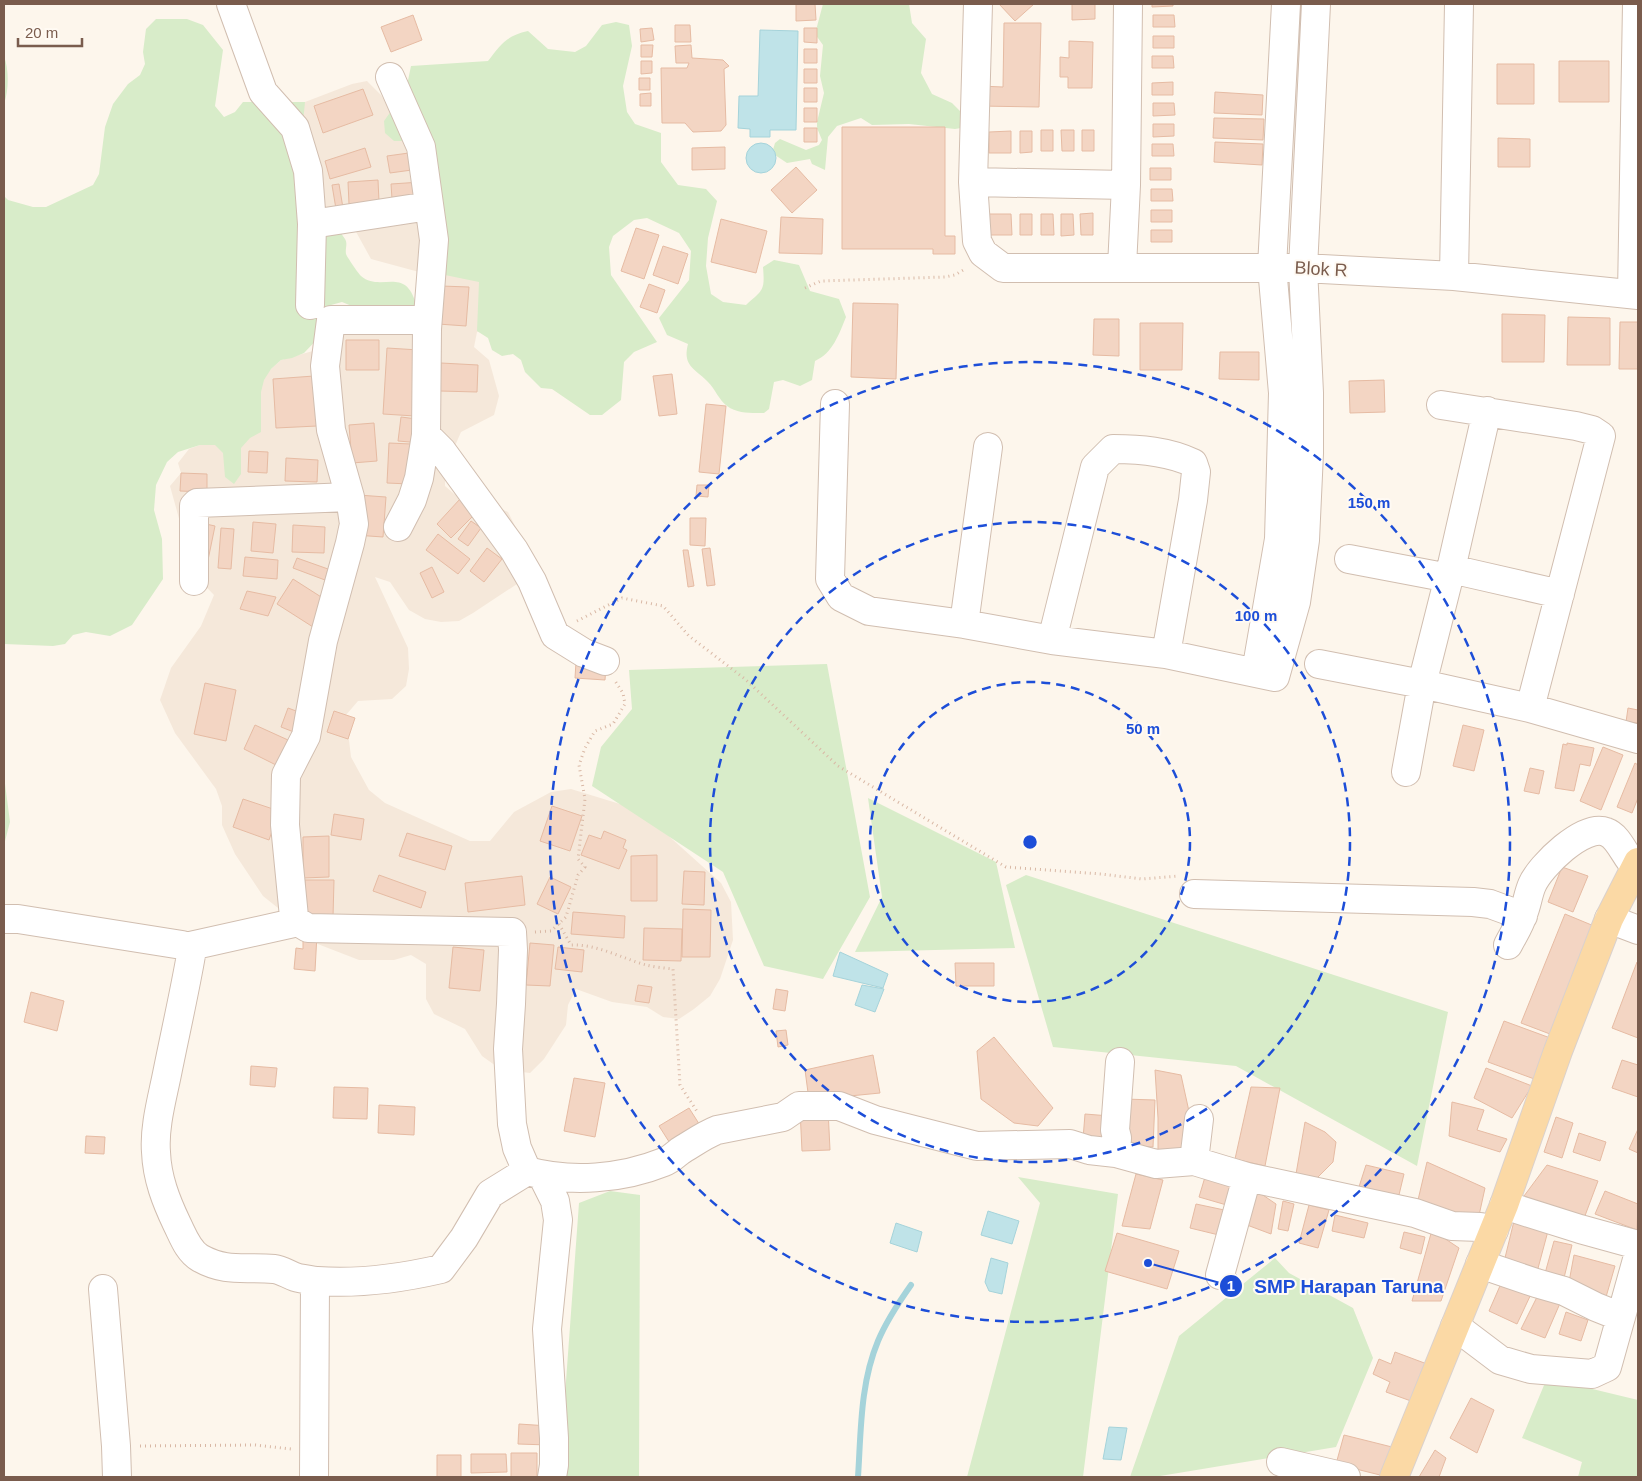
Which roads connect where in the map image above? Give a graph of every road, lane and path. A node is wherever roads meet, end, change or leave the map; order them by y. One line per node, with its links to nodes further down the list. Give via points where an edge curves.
1 (231, 4): 12 (street, via 263,92 295,128 308,171)
2 (978, 4): 9 (street)
3 (1128, 4): 10 (street)
4 (1286, 4): 14 (street)
5 (1316, 4): 16 (street)
6 (1459, 4): 17 (street)
7 (1637, 4): 19 (street)
8 (390, 77): 11 (street, via 421,147)
9 (973, 182): 10 (street); 13 (street, via 977,241)
10 (1126, 185): 15 (street)
11 (429, 206): 12 (street); 21 (street, via 434,240)
12 (312, 224): 20 (street)
13 (993, 260): 15 (street, Blok R); 18 (path, via 945,277 825,280)
14 (1272, 267): 15 (street, Blok R); 16 (street, Blok R); 27 (street, via 1284,393)
15 (1122, 268)
16 (1303, 268): 17 (street, Blok R); 28 (street)
17 (1454, 276): 19 (street, Blok R)
18 (805, 288)
19 (1635, 295)
20 (310, 305)
21 (427, 320): 25 (street); 29 (street, via 331,320 325,366 330,430)
22 (835, 404): 35 (street, via 830,579 834,588 842,597 869,611)
23 (1441, 405): 24 (street)
24 (1487, 411): 32 (street); 34 (street, via 1576,426 1601,436)
25 (426, 435): 30 (street, via 419,478); 36 (street, via 442,451 514,550)
26 (988, 447): 35 (street)
27 (1282, 451): 28 (street); 41 (street, via 1279,539)
28 (1309, 453): 41 (street, via 1305,540 1296,602 1275,677)
29 (350, 497): 33 (street, via 197,503 194,506); 51 (street, via 354,524 323,640 306,736 286,775 285,825 294,917)
30 (398, 527)
31 (1349, 559): 32 (street)
32 (1450, 573): 34 (street); 42 (street)
33 (194, 581)
34 (1560, 594): 43 (street)
35 (964, 624): 37 (street)
36 (555, 635): 39 (street, via 584,653); 47 (path, via 622,598 663,606 689,636 745,679 838,766 1006,866 1142,879 1194,876)
37 (1052, 640): 38 (street); 38 (street, via 1095,467 1113,449 1135,449 1185,459 1193,463 1196,472)
38 (1166, 654): 41 (street)
39 (605, 661): 52 (path, via 623,693 625,704 613,724 595,731 579,765 585,799 578,859 586,867 578,875 566,917)
40 (1319, 664): 42 (street)
41 (1256, 672)
42 (1422, 684): 43 (street); 45 (street)
43 (1530, 708): 44 (street)
44 (1638, 738)
45 (1406, 772)
46 (1637, 865): 48 (street, via 1607,832 1578,836 1542,868 1532,884); 50 (main road)
47 (1194, 894): 48 (street, via 1473,902 1490,904)
48 (1523, 916): 55 (street)
49 (4, 919): 56 (street)
50 (1609, 919): 53 (street); 64 (main road)
51 (298, 922): 54 (street, via 308,928); 56 (street)
52 (559, 924): 54 (path, via 542,933); 59 (path, via 571,945 580,944 647,965 673,969 680,1085 700,1116)
53 (1638, 930)
54 (512, 932): 62 (street, via 508,1049 512,1124 517,1148)
55 (1508, 945)
56 (186, 947): 69 (street, via 191,955 158,1122 156,1152 161,1187 186,1242 199,1258 219,1267 274,1269)
57 (1120, 1062): 60 (street)
58 (1199, 1119): 61 (street)
59 (706, 1134): 60 (street, via 784,1116 799,1106 839,1106 875,1120 977,1146 1070,1144); 62 (street, via 665,1162 621,1174 575,1178)
60 (1116, 1153): 61 (street, via 1156,1164)
61 (1194, 1161): 63 (street)
62 (535, 1173): 69 (street, via 490,1194 464,1238 440,1269 370,1281); 77 (street, via 555,1201 558,1220 547,1329 554,1438)
63 (1247, 1177): 64 (street, via 1415,1213 1452,1226 1480,1226); 68 (street)
64 (1499, 1218): 65 (street, via 1580,1229); 67 (main road)
65 (1638, 1245)
66 (1638, 1256): 71 (street)
67 (1480, 1264): 71 (street, via 1564,1291); 72 (main road)
68 (1220, 1275)
69 (315, 1281): 75 (street)
70 (103, 1289): 73 (street)
71 (1622, 1317): 72 (street, via 1607,1367 1592,1374 1531,1369 1500,1360)
72 (1455, 1326): 79 (main road)
73 (116, 1446): 75 (path, via 255,1445); 76 (street)
74 (1281, 1462): 78 (street)
75 (314, 1465)
76 (117, 1477)
77 (552, 1477)
78 (1346, 1477)
79 (1394, 1477)

